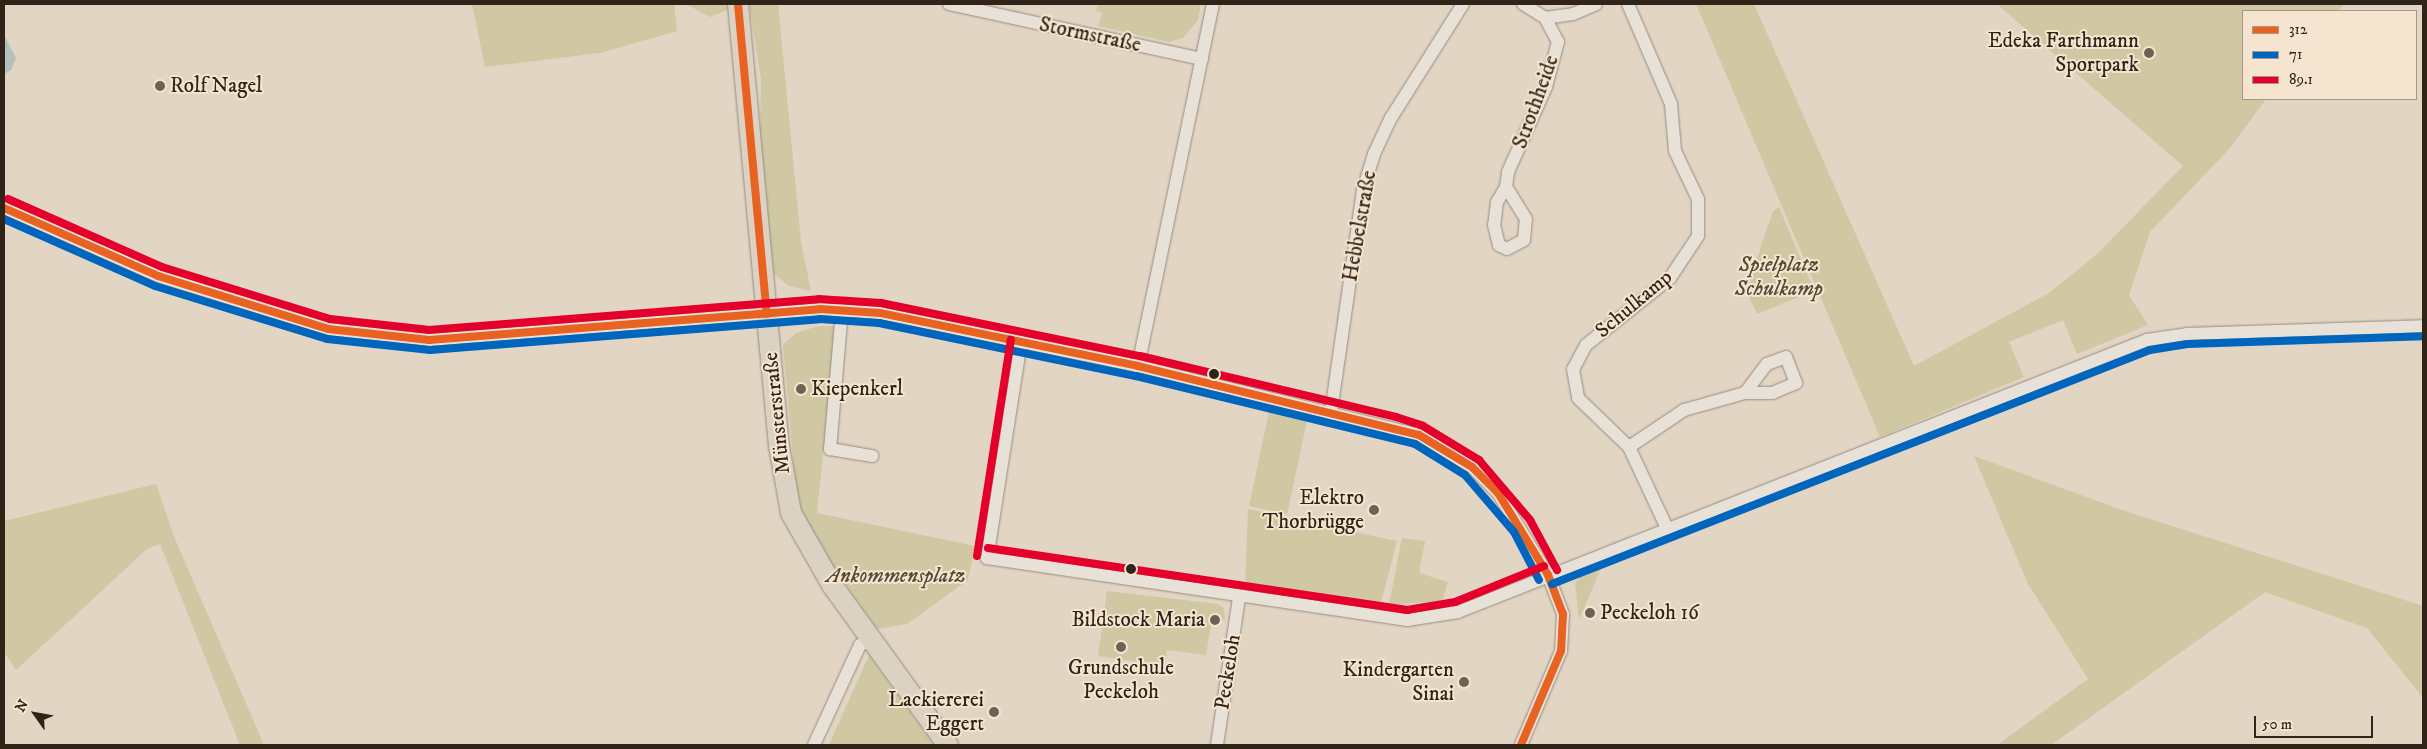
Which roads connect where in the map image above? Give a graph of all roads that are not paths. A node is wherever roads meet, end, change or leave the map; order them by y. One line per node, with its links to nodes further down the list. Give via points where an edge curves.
1 (738, 4): 13 (main road, Münsterstraße)
2 (949, 4): 9 (street, Stormstraße)
3 (1213, 4): 9 (street)
4 (1463, 4): 18 (street, Hebbelstraße, via 1391,118 1374,154 1363,190)
5 (1523, 4): 8 (street)
6 (1596, 4): 8 (street, via 1573,14)
7 (1628, 4): 19 (street, Schulkamp, via 1671,104 1675,151 1698,199 1698,236 1670,278 1586,345 1573,369 1578,398)
8 (1545, 18): 10 (street, Strothheide, via 1558,42 1546,87 1508,172)
9 (1202, 59): 16 (street)
10 (1506, 187)
11 (4, 208): 13 (street, via 167,279 290,319 368,335 429,340)
12 (842, 310): 13 (street); 15 (street, via 904,316); 20 (street, via 830,449)
13 (767, 314): 24 (main road, Münsterstraße, via 779,446 791,513 808,550)
14 (2423, 326): 21 (street, via 2187,334 2147,340)
15 (1020, 342): 16 (street); 23 (street, via 987,558)
16 (1138, 366): 18 (street)
17 (1746, 393): 19 (street, via 1684,410)
18 (1330, 412): 22 (street, via 1419,435 1472,467 1522,526)
19 (1629, 446): 21 (street, Schulkamp)
20 (872, 456)
21 (1667, 528): 22 (street)
22 (1548, 575): 23 (street, via 1458,612 1407,620); 28 (street, via 1563,614 1561,651)
23 (1239, 598): 27 (street, Peckeloh)
24 (871, 639): 25 (street, via 860,645); 26 (main road, Münsterstraße)
25 (814, 745)
26 (948, 745)
27 (1217, 745)
28 (1521, 745)

